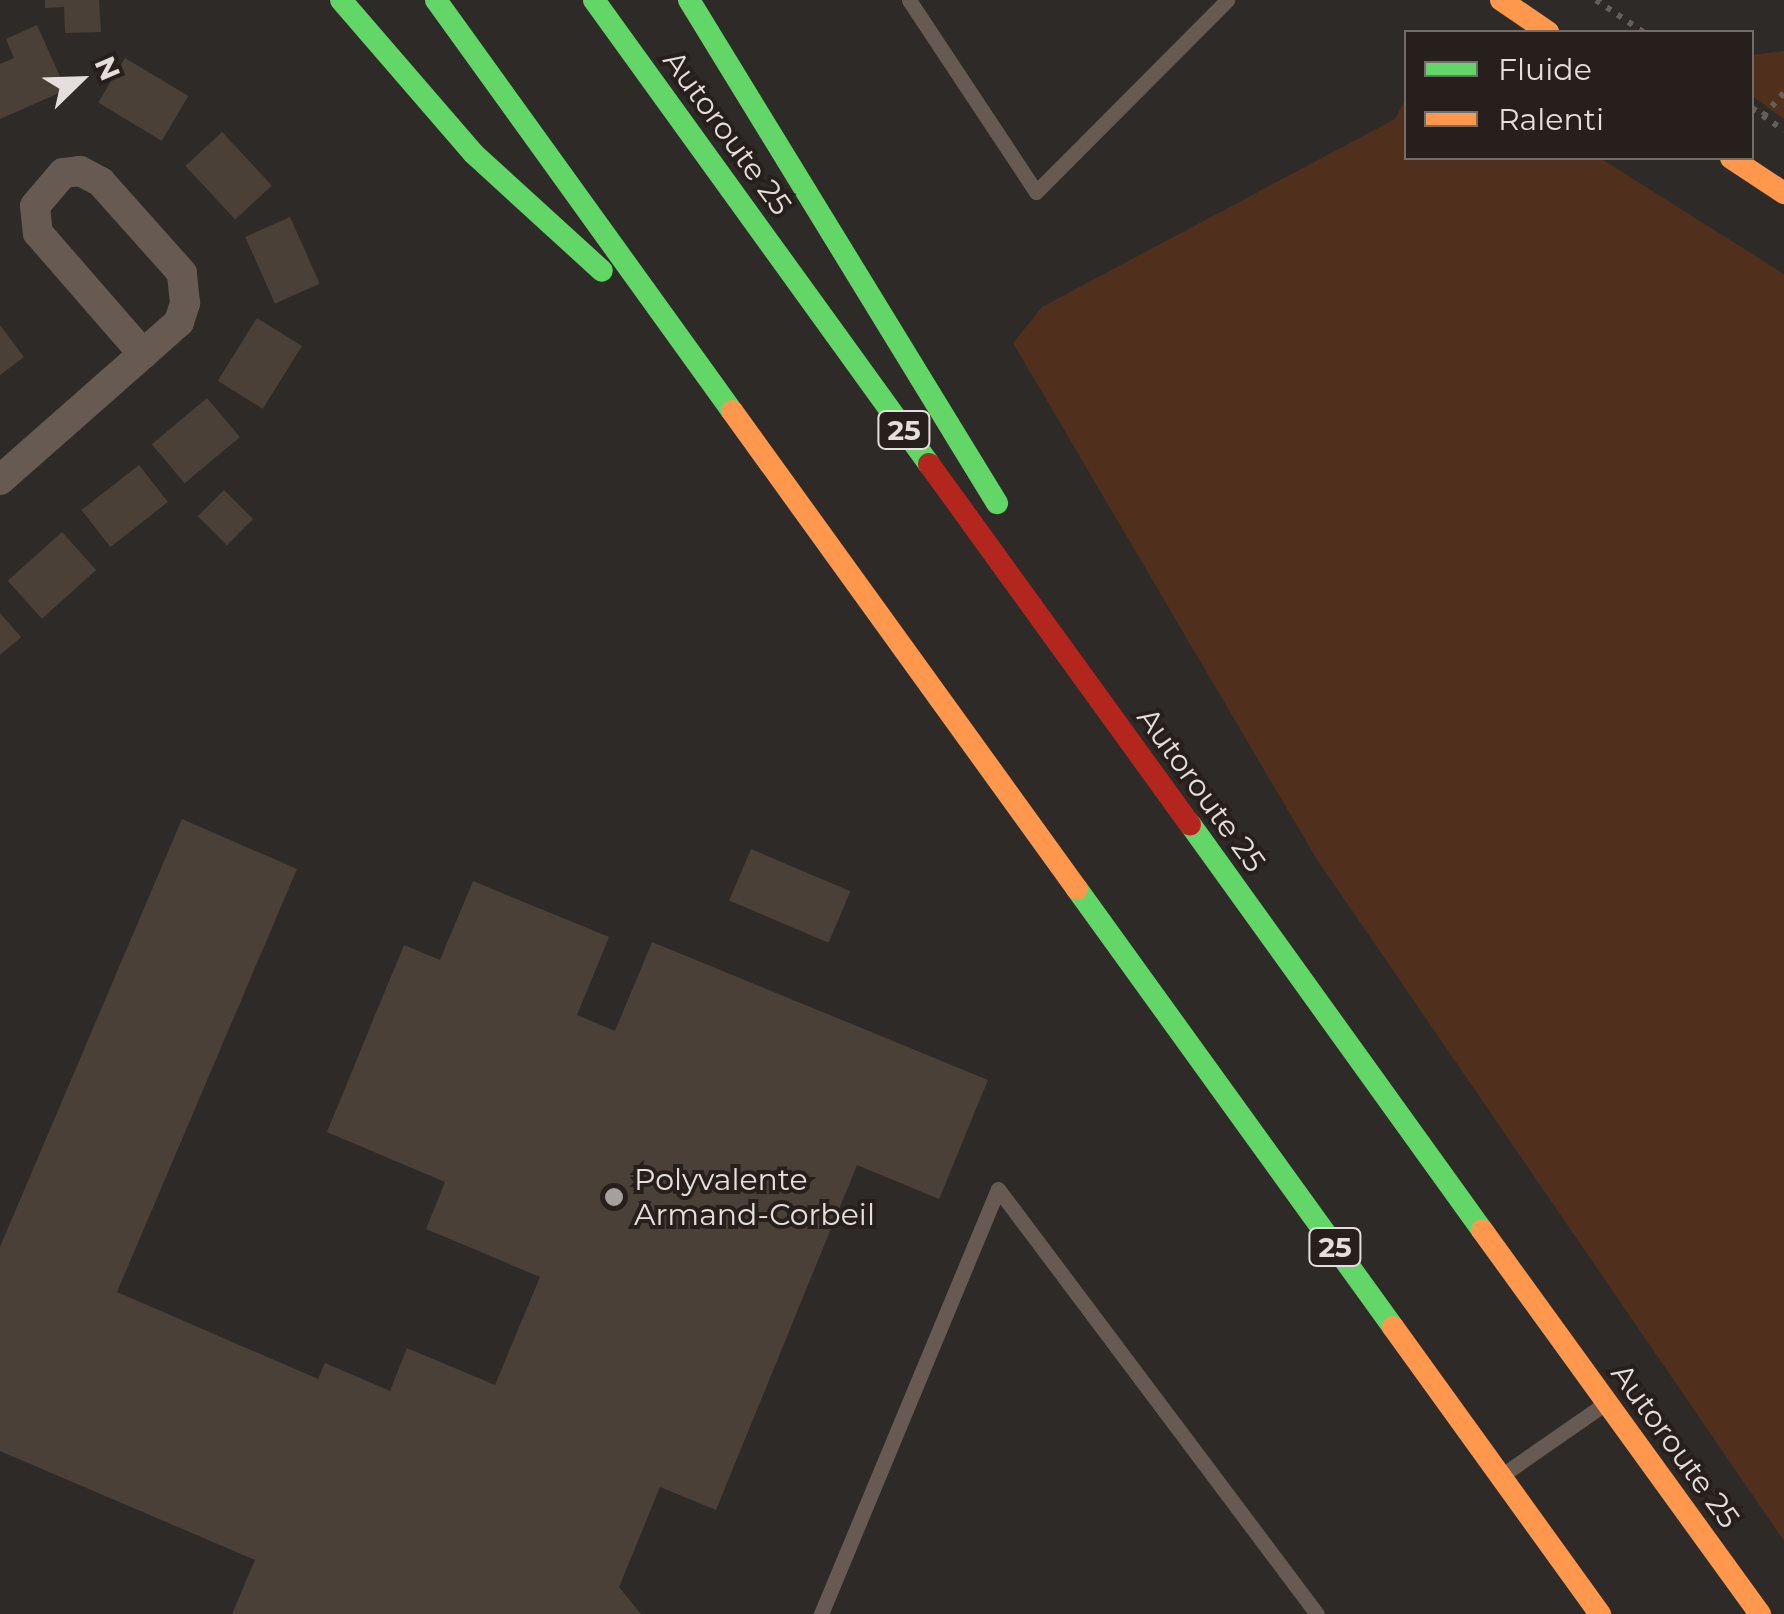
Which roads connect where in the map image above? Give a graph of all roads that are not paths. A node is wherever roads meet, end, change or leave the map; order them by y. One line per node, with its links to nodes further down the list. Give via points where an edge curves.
1 (341, 0): 11 (main road, via 474,154)
2 (436, 0): 11 (main road, 25)
3 (594, 0): 16 (main road, Autoroute 25 / 25)
4 (689, 0): 14 (main road)
5 (909, 0): 6 (lane, via 1036,192)
6 (1227, 0)
7 (1501, 0): 8 (main road)
8 (1545, 30)
9 (1735, 160): 10 (main road)
10 (1784, 193)
11 (688, 352): 18 (main road, 25)
12 (143, 354): 12 (street, via 179,322 182,272 101,182 80,171 63,174 35,206 38,233); 13 (street)
13 (0, 480)
14 (1011, 525)
15 (1031, 558): 16 (main road)
16 (1214, 860): 17 (main road, Autoroute 25 / 25)
17 (1607, 1402): 18 (lane); 22 (main road, Autoroute 25 / 25)
18 (1501, 1476): 21 (main road, 25)
19 (821, 1614): 20 (lane, via 998,1189)
20 (1317, 1614)
21 (1600, 1614)
22 (1760, 1614)

